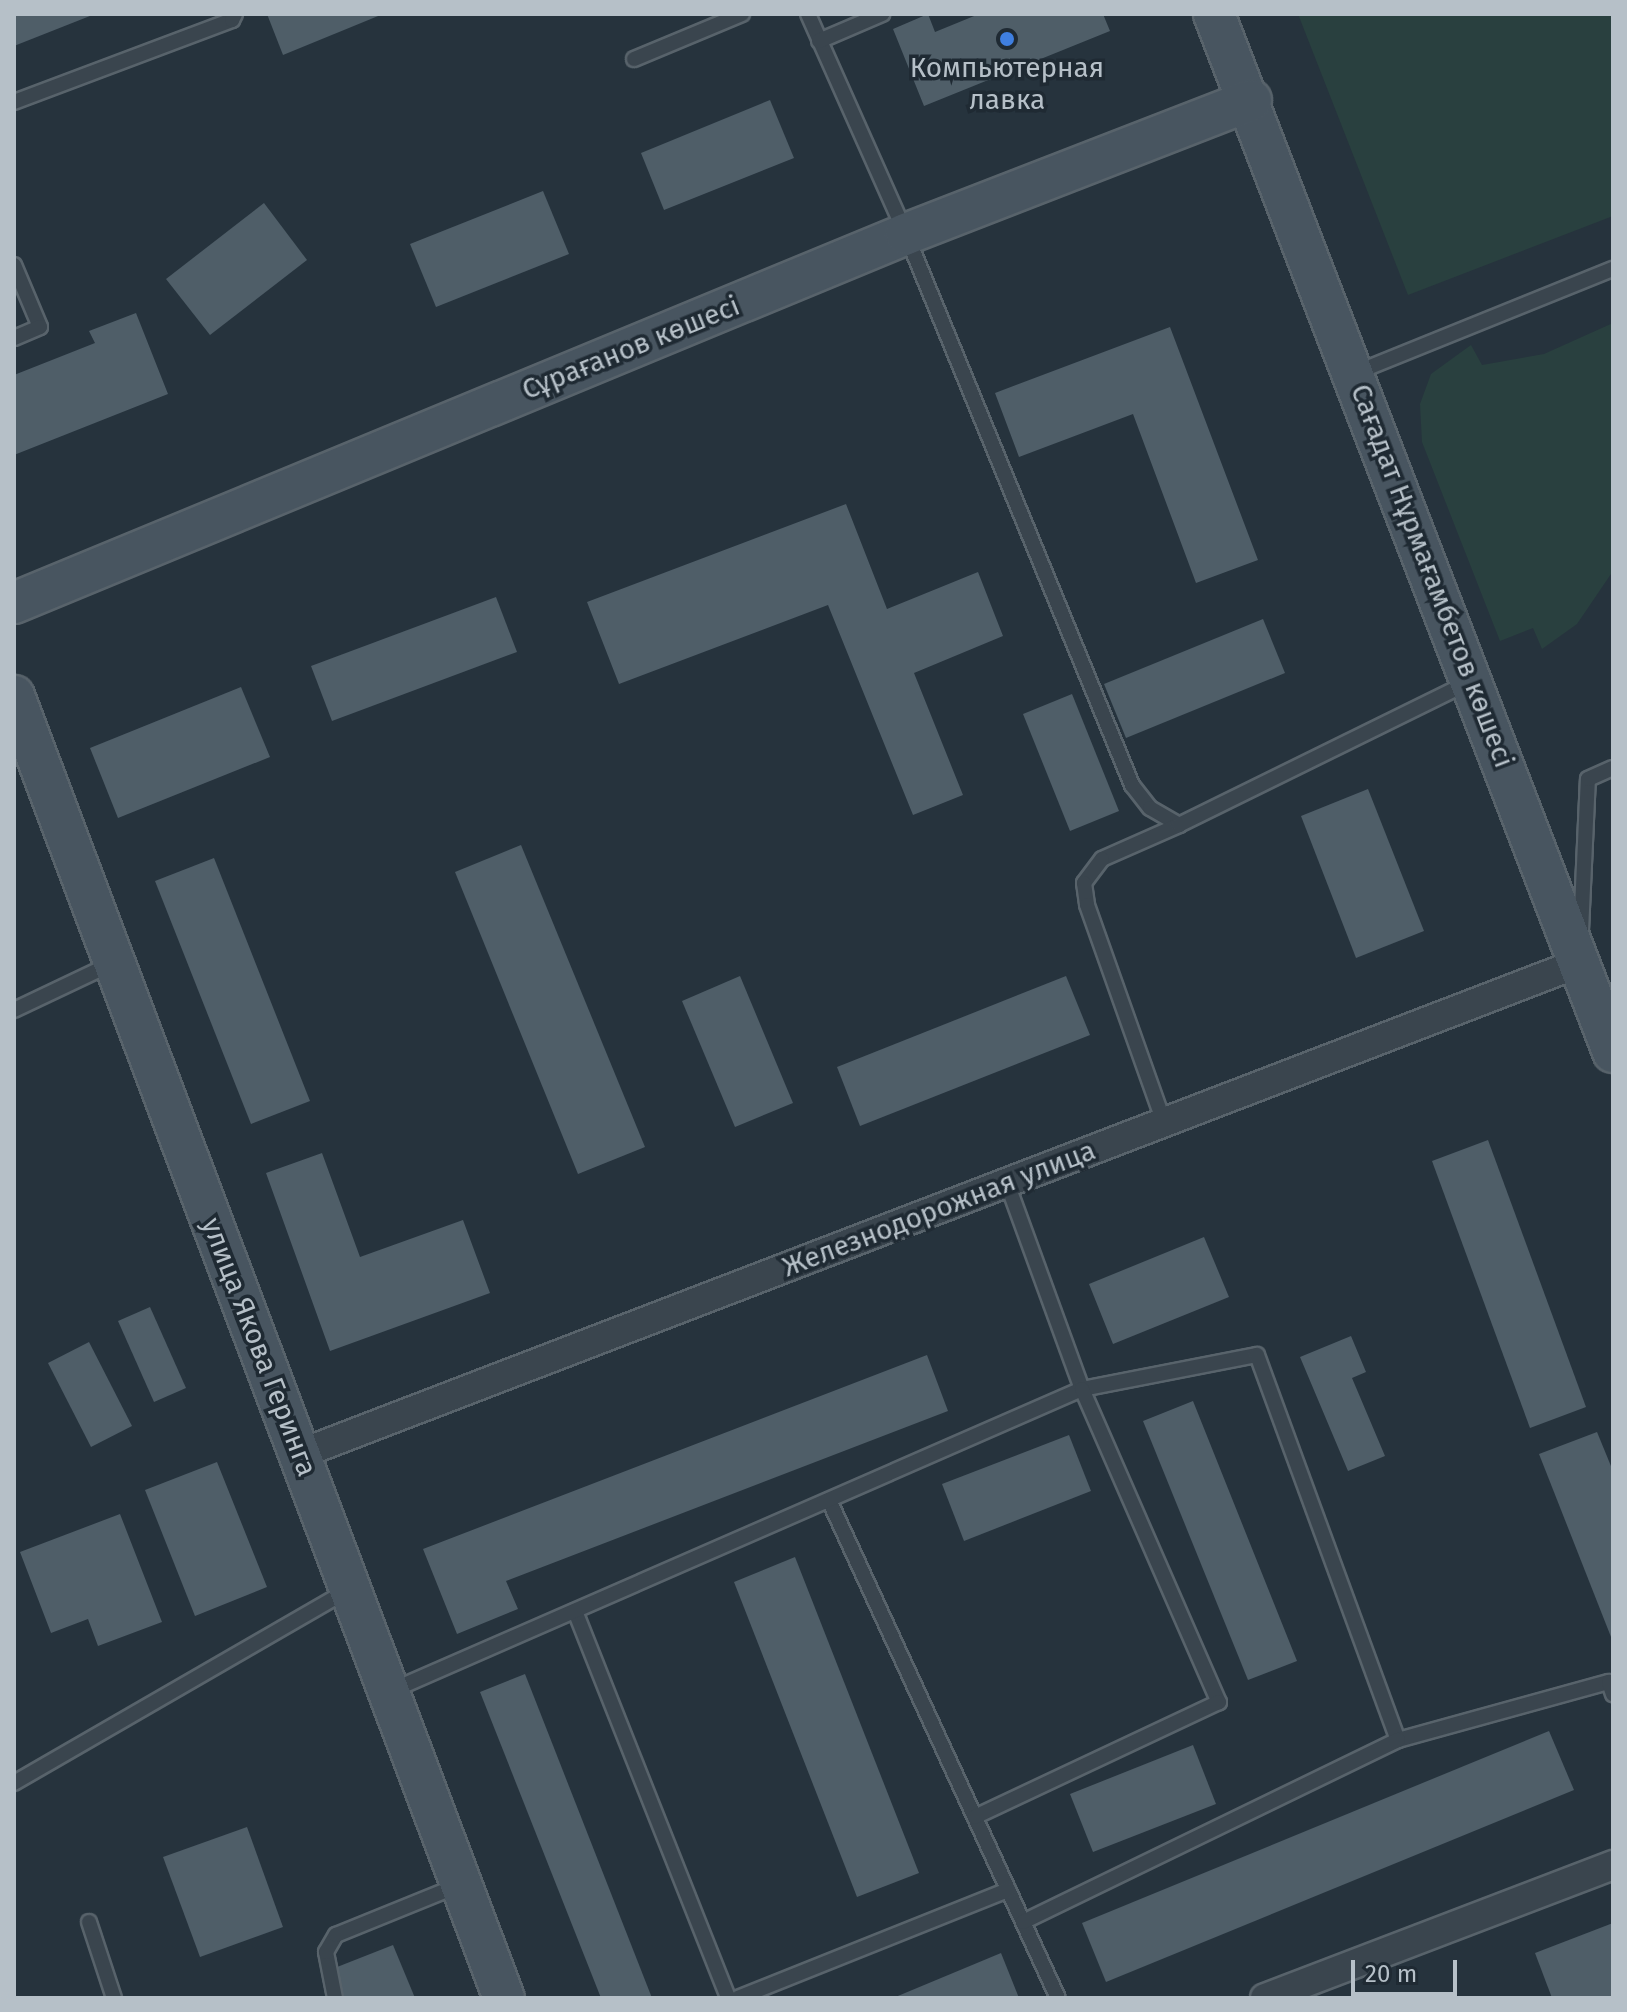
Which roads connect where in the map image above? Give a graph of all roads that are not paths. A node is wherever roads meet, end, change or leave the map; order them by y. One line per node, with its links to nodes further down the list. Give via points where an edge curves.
1 (235, 14): 9 (lane, via 232,20)
2 (742, 14): 7 (lane)
3 (808, 14): 6 (lane)
4 (882, 14): 6 (lane)
5 (1214, 14): 8 (main road, Сағадат Нұрмағамбетов көшесі)
6 (819, 41): 10 (lane)
7 (634, 59)
8 (1251, 100): 10 (main road, Сұрағанов көшесі); 14 (main road, Сағадат Нұрмағамбетов көшесі)
9 (14, 102)
10 (906, 234): 15 (main road, Сұрағанов көшесі); 19 (lane, via 1132,785 1150,808)
11 (14, 265): 13 (lane, via 40,327)
12 (1613, 269): 14 (lane)
13 (14, 338)
14 (1355, 373): 16 (main road, Сағадат Нұрмағамбетов көшесі)
15 (14, 603)
16 (1472, 681): 19 (lane); 21 (main road, Сағадат Нұрмағамбетов көшесі)
17 (14, 696): 20 (main road, улица Якова Геринга)
18 (1613, 768): 21 (lane, via 1588,779)
19 (1179, 825): 24 (lane, via 1102,859 1084,883)
20 (115, 962): 22 (lane); 27 (main road, улица Якова Геринга)
21 (1579, 963): 23 (main road, Сағадат Нұрмағамбетов көшесі); 24 (street, Железнодорожная улица)
22 (14, 1010)
23 (1613, 1052)
24 (1164, 1123): 25 (street, Железнодорожная улица)
25 (1007, 1183): 26 (lane); 27 (street, Железнодорожная улица)
26 (1082, 1389): 28 (lane); 33 (lane, via 1257,1355); 35 (lane, via 1219,1702)
27 (300, 1454): 29 (main road, улица Якова Геринга)
28 (829, 1500): 30 (lane); 35 (lane)
29 (350, 1589): 31 (main road, улица Якова Геринга); 34 (lane)
30 (575, 1611): 31 (lane); 44 (lane)
31 (389, 1692): 37 (main road, улица Якова Геринга)
32 (1613, 1694): 33 (lane, via 1609,1682)
33 (1398, 1740): 40 (lane)
34 (14, 1783)
35 (975, 1817): 38 (lane)
36 (1613, 1865): 47 (street)
37 (462, 1884): 42 (lane, via 336,1935 326,1952); 43 (main road, улица Якова Геринга)
38 (1008, 1890): 40 (lane); 45 (lane)
39 (89, 1922): 41 (lane)
40 (1023, 1922): 46 (lane)
41 (114, 1998)
42 (335, 1998)
43 (504, 1998)
44 (728, 1998)
45 (738, 1998)
46 (1058, 1998)
47 (1265, 1998)

